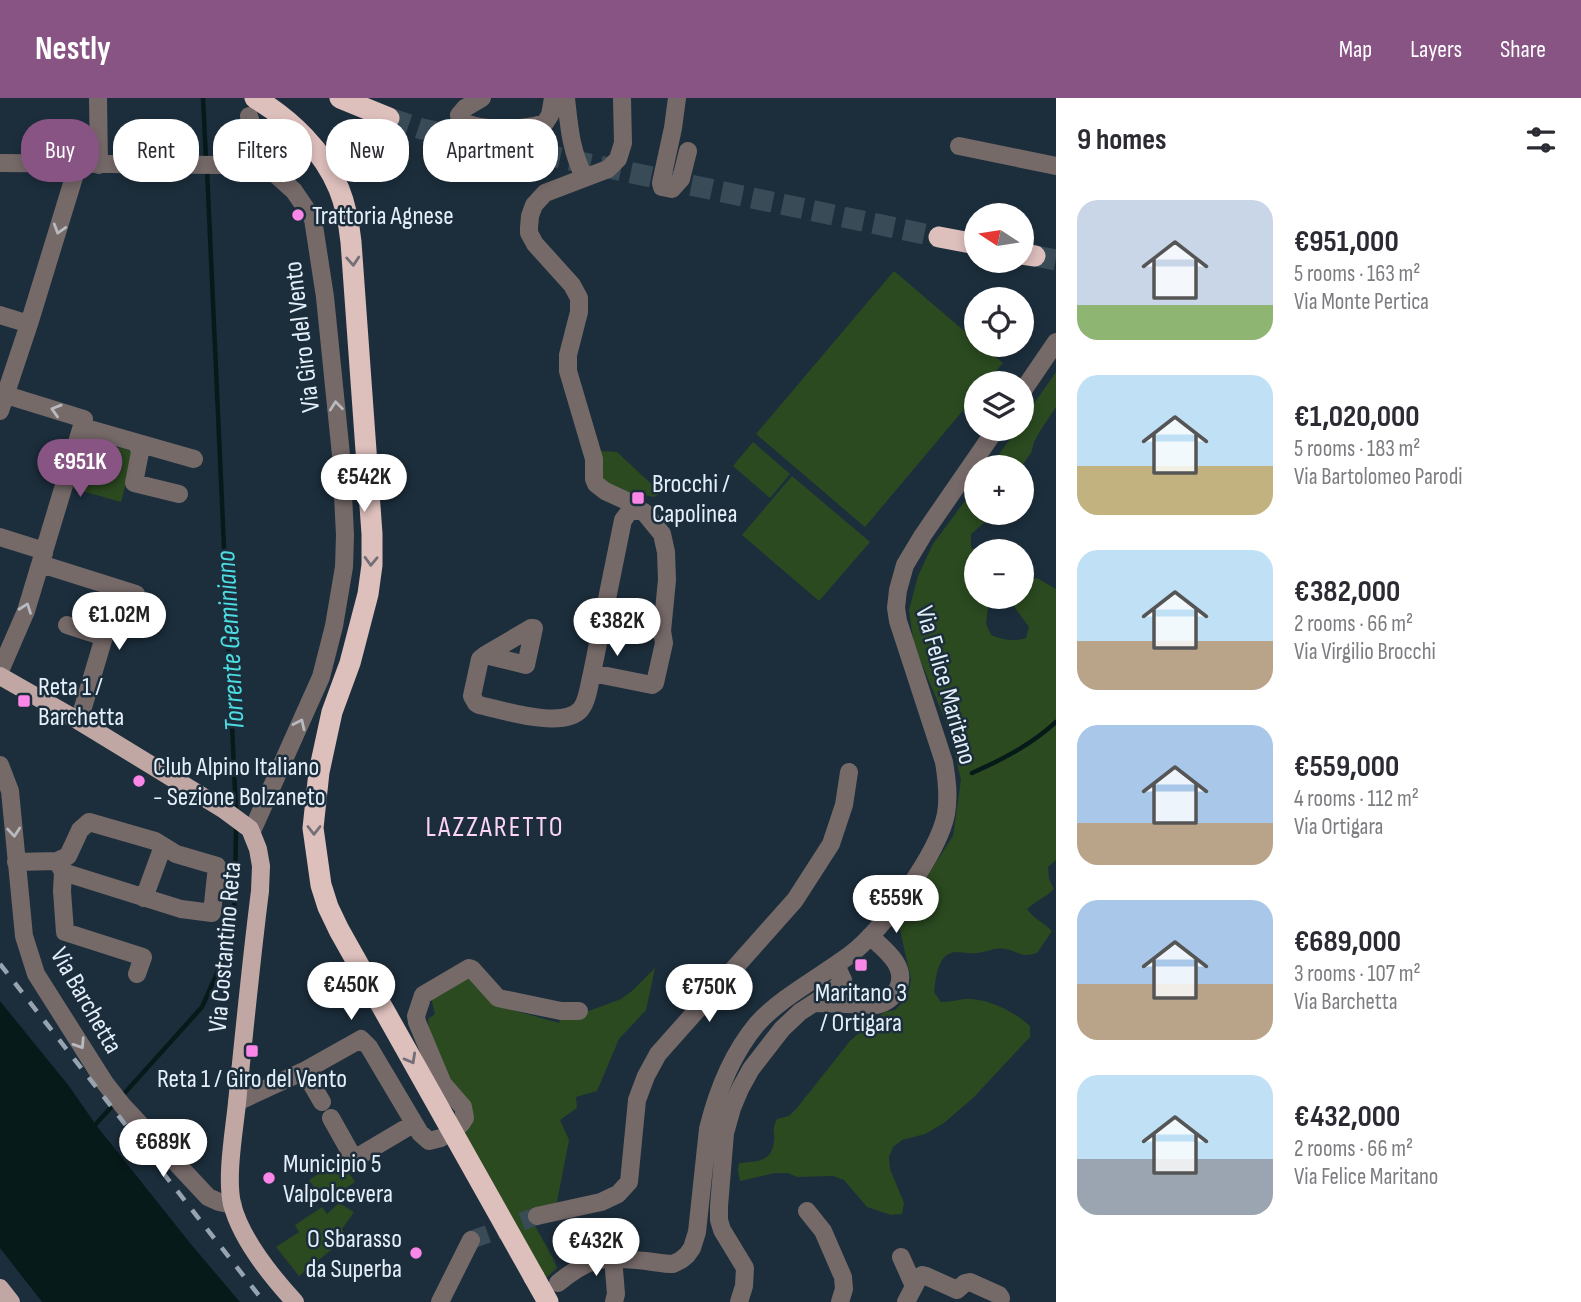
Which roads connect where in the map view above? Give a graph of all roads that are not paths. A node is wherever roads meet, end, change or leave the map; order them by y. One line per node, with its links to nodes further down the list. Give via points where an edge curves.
1 (99, 98): 10 (street)
2 (340, 98): 9 (highway)
3 (482, 98): 4 (street, via 461,112 460,120 504,129 537,126 550,115)
4 (553, 98)
5 (566, 98): 18 (street, via 570,139)
6 (622, 98): 18 (street, via 621,152 614,165)
7 (677, 98): 12 (street, via 662,187 672,189 681,179)
8 (252, 107): 73 (highway, one-way to 73, bridge, via 280,114 308,142 339,188 351,242 372,565 319,772 313,828 321,885 339,930)
9 (389, 118)
10 (99, 119)
11 (959, 146): 17 (street)
12 (688, 151)
13 (0, 163): 14 (street)
14 (21, 163)
15 (99, 164): 16 (street)
16 (213, 165)
17 (1056, 166)
18 (585, 178): 33 (street, via 540,197 531,211 529,233 579,298 568,371 594,459 594,479 605,492)
19 (72, 182): 24 (street, one-way to 24)
20 (284, 182): 44 (street, Via Giro del Vento, one-way to 20, via 321,677 342,579 345,535 341,454 313,219)
21 (939, 237): 22 (highway)
22 (964, 242)
23 (0, 315): 24 (street)
24 (29, 324): 27 (street)
25 (1056, 342): 26 (street)
26 (1034, 374)
27 (2, 400): 28 (street, one-way to 27, via 84,419)
28 (82, 427): 30 (street); 35 (street)
29 (988, 441): 49 (street, Via Felice Maritano, via 923,535 901,576 898,621 944,762 948,800 932,850)
30 (137, 443): 31 (street); 32 (street, via 140,452 134,483)
31 (194, 459)
32 (178, 494)
33 (639, 510): 40 (street, via 629,512 623,520); 40 (street, via 661,531 667,563 664,643 655,683)
34 (0, 537): 35 (street, via 37,549)
35 (42, 558): 36 (street); 39 (street, one-way to 35)
36 (135, 594)
37 (66, 625): 41 (street, via 104,637)
38 (485, 656): 40 (street, via 479,662 473,700 541,719 577,713 583,707)
39 (0, 673): 41 (main road, Via Costantino Reta)
40 (592, 673)
41 (79, 721): 44 (main road, Via Costantino Reta)
42 (0, 765): 46 (street, Via Barchetta, one-way to 46, via 10,791)
43 (849, 772): 63 (street, via 831,844 795,900 658,1054 646,1076 637,1100 629,1182 601,1202)
44 (250, 829): 55 (main road, Via Costantino Reta, via 261,866 260,891)
45 (163, 846): 47 (street, via 89,822); 48 (street); 48 (street, via 217,866 212,913)
46 (16, 862): 47 (street); 61 (street, Via Barchetta, one-way to 61, via 24,936 36,974 122,1106 208,1197)
47 (60, 866): 48 (street); 51 (street, via 65,932 143,957)
48 (144, 898)
49 (870, 936): 50 (street, Via Felice Maritano); 52 (street, via 897,965 900,983 893,998 877,1005)
50 (835, 965): 52 (street, via 843,980); 66 (street, Via Felice Maritano, via 759,1023 732,1063 708,1129 697,1232 687,1255 673,1264)
51 (137, 974)
52 (816, 1003): 75 (street, via 790,1020 751,1069 725,1132 719,1220 745,1268)
53 (579, 1011): 59 (street, via 498,998 469,968 423,995 417,1022 443,1084 463,1107)
54 (304, 1071): 55 (street); 56 (street); 58 (street, via 361,1040 369,1046)
55 (237, 1101): 61 (main road, Via Costantino Reta, via 231,1163)
56 (321, 1102)
57 (331, 1118): 58 (street, via 354,1159)
58 (413, 1124): 60 (street, via 429,1141)
59 (461, 1124)
60 (440, 1138)
61 (233, 1205): 71 (main road, Via Costantino Reta, via 259,1258)
62 (807, 1211): 76 (street, via 823,1231 843,1278)
63 (537, 1216)
64 (471, 1240): 72 (street)
65 (901, 1257): 69 (street)
66 (614, 1258): 67 (street, Via Felice Maritano, via 593,1260); 74 (street)
67 (558, 1283)
68 (0, 1288): 70 (main road)
69 (910, 1294): 77 (street, via 922,1275 957,1290 970,1282 999,1295)
70 (11, 1302)
71 (295, 1302)
72 (440, 1302)
73 (548, 1302)
74 (614, 1302)
75 (739, 1302)
76 (840, 1302)
77 (1000, 1302)

